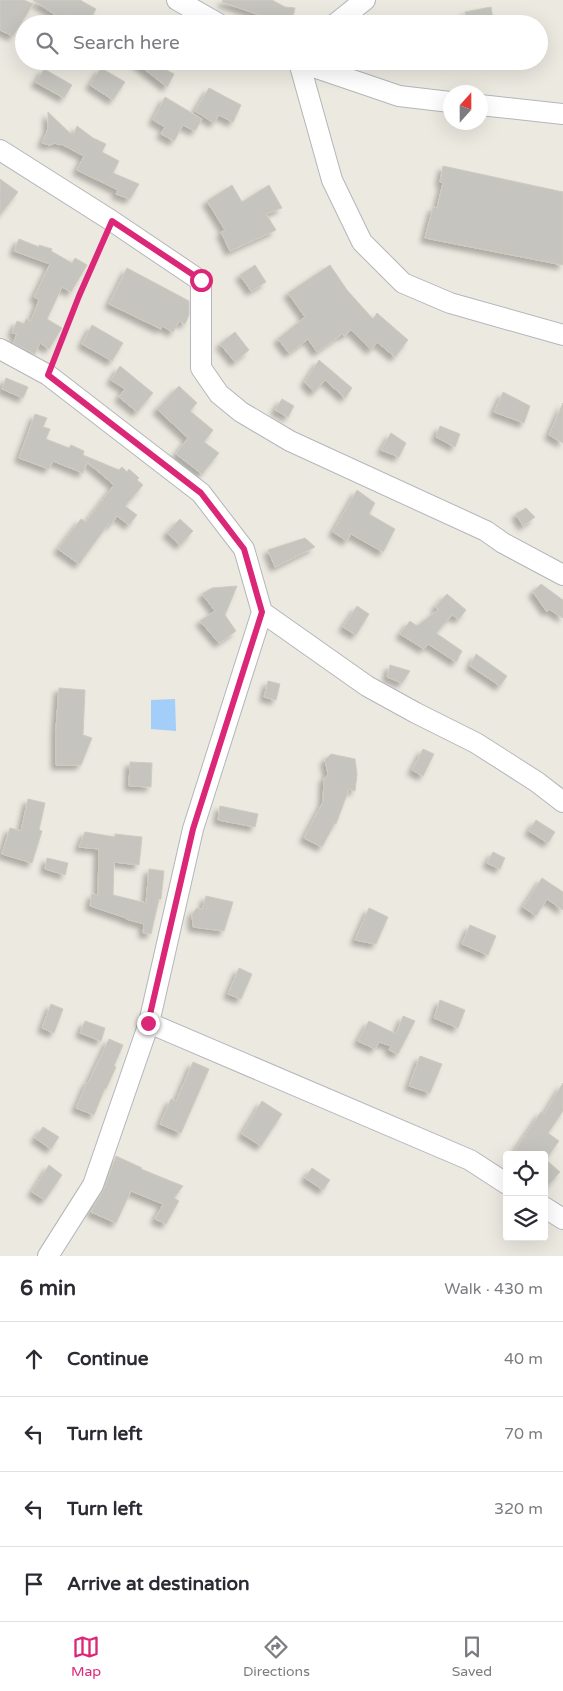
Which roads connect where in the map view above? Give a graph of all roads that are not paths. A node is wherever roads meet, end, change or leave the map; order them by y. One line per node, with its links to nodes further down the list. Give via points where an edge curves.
1 (177, 0): 3 (street)
2 (364, 0): 4 (street)
3 (203, 15)
4 (346, 15)
5 (301, 70): 11 (street, via 332,180 362,242 403,283 450,303)
6 (325, 70): 7 (street, via 399,96)
7 (443, 101)
8 (488, 106): 9 (street)
9 (563, 114)
10 (0, 150): 13 (street, via 201,280 201,368 219,394 240,412 290,441 486,531 503,544)
11 (563, 335)
12 (0, 349): 14 (street, via 48,375 201,493 244,549)
13 (563, 575)
14 (262, 612): 15 (street, via 367,686 476,742); 16 (street, via 193,829)
15 (563, 802)
16 (148, 1023): 17 (street, via 470,1160); 20 (street, via 92,1185)
17 (503, 1181)
18 (548, 1210): 19 (street)
19 (563, 1219)
20 (48, 1256)

